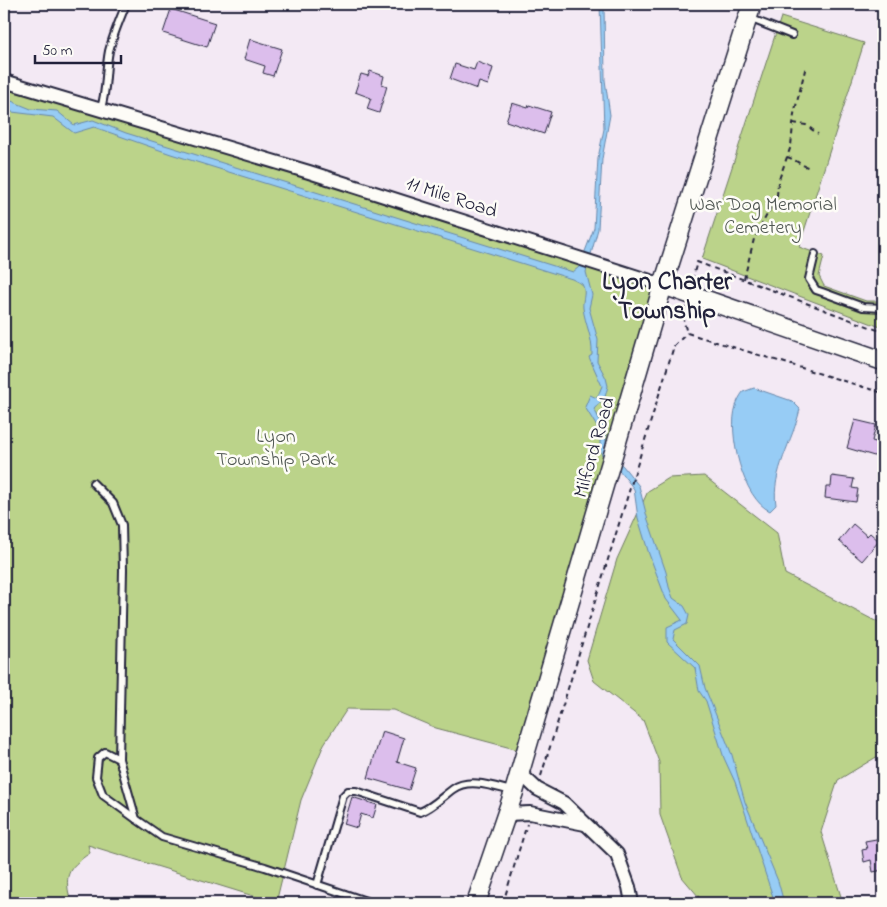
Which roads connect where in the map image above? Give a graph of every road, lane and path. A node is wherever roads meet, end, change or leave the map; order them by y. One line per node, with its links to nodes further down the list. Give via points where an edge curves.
1 (126, 4): 6 (lane, via 109,51)
2 (750, 11): 3 (lane); 13 (street, Milford Road)
3 (792, 35)
4 (806, 66): 7 (path)
5 (4, 81): 6 (street, 11 Mile Road)
6 (101, 108): 13 (street, 11 Mile Road)
7 (794, 123): 8 (path, via 806,125); 9 (path)
8 (818, 134)
9 (787, 158): 10 (path); 12 (path, via 778,182 777,196 754,239)
10 (811, 168)
11 (815, 254): 14 (lane, via 809,279 816,290 862,307)
12 (744, 279)
13 (663, 285): 16 (street, 11 Mile Road); 19 (street, Milford Road)
14 (883, 308)
15 (687, 333): 20 (path, via 674,346)
16 (883, 361)
17 (93, 483): 18 (lane, via 112,503 122,525)
18 (119, 760): 24 (lane); 24 (lane, via 104,752 98,758 96,778 104,795)
19 (520, 773): 20 (street); 21 (street, Milford Road)
20 (537, 789): 25 (street, via 564,803)
21 (514, 792): 23 (street, Milford Road); 26 (lane, via 480,784 456,787 436,804 420,812 348,791 343,796)
22 (530, 813): 23 (street); 25 (street); 29 (path)
23 (507, 814): 28 (street, Milford Road)
24 (136, 819): 26 (lane, via 162,837)
25 (585, 824): 30 (street, via 617,854)
26 (318, 885): 27 (lane)
27 (372, 903)
28 (476, 903)
29 (503, 903)
30 (632, 903)

